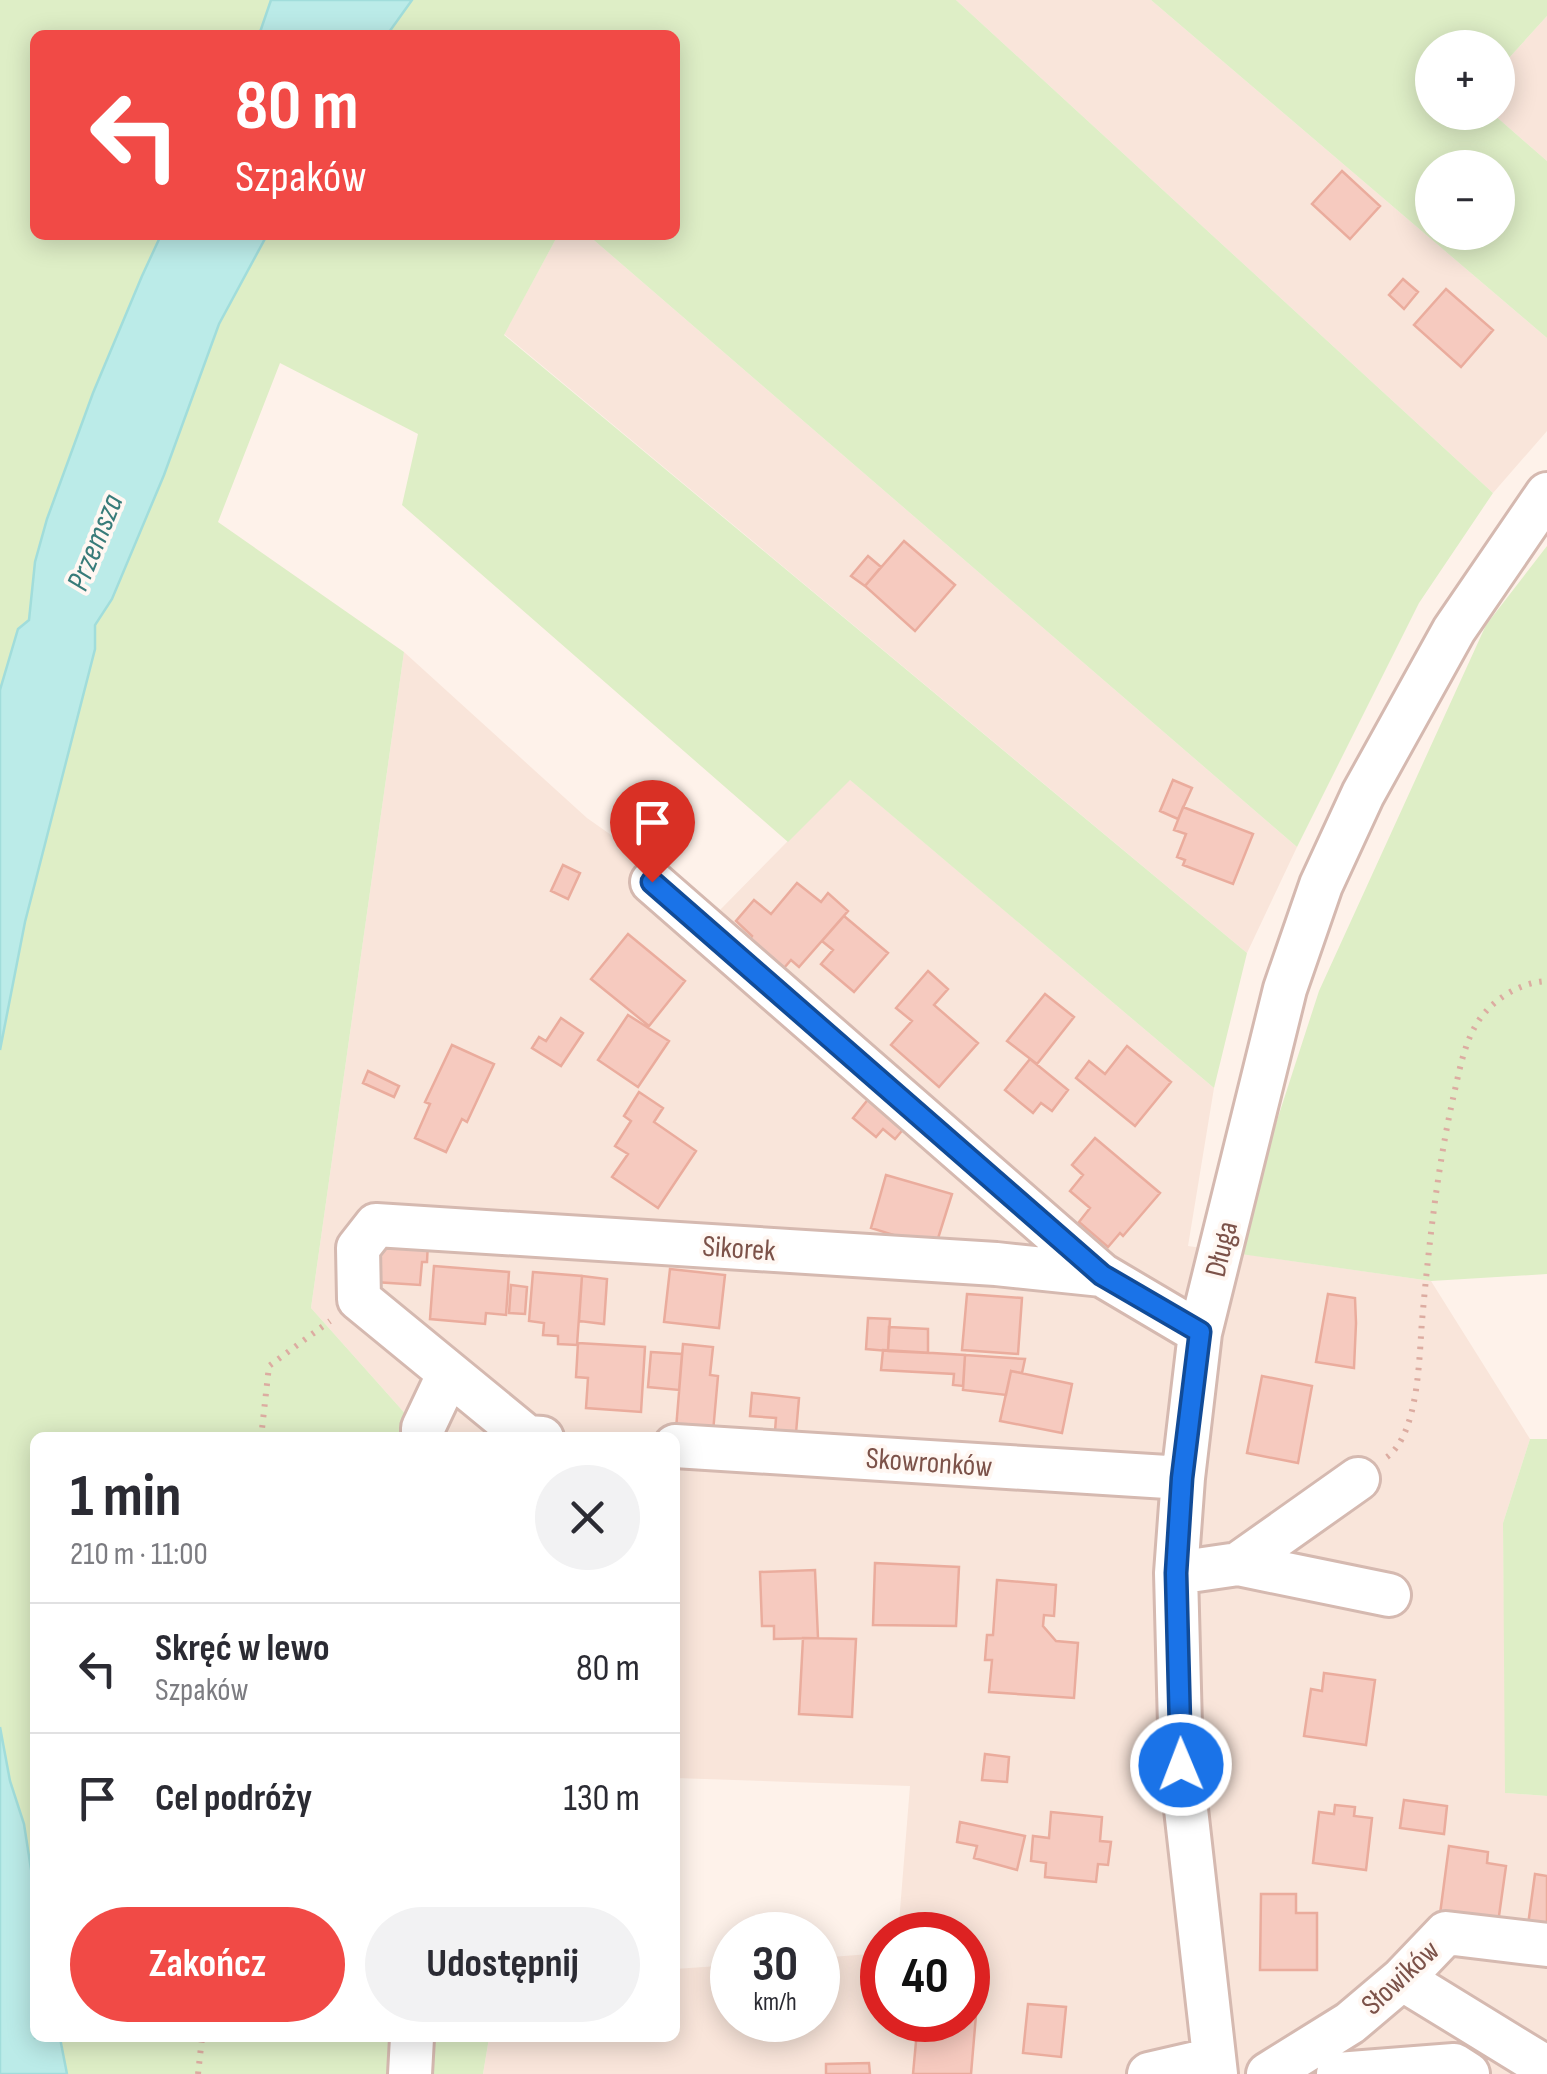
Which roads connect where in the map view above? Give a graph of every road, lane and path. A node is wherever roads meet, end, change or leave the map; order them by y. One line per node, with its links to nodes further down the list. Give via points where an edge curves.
1 (1547, 494): 6 (street, Długa, via 1454,630 1321,885 1285,989)
2 (652, 882): 4 (street)
3 (1547, 981): 13 (path, via 1503,995 1480,1018 1464,1052 1431,1224 1410,1422 1395,1452)
4 (1102, 1275): 5 (street, Sikorek, via 376,1225 358,1248); 6 (street)
5 (359, 1299): 7 (street); 8 (path, via 268,1366)
6 (1200, 1332): 12 (street, Długa)
7 (449, 1373): 9 (street); 10 (street)
8 (262, 1432)
9 (423, 1432)
10 (522, 1432)
11 (680, 1446): 12 (street, Skowronków)
12 (1182, 1478): 15 (street, Długa)
13 (1358, 1479): 14 (street)
14 (1238, 1564): 15 (street); 16 (street)
15 (1176, 1573): 21 (street, Długa, via 1181,1765)
16 (1389, 1595)
17 (1547, 1945): 18 (street, Słowików, via 1446,1933)
18 (1402, 1979): 22 (street); 26 (street, Słowików, via 1350,2023)
19 (202, 2042): 23 (path)
20 (412, 2042): 24 (street)
21 (1215, 2066): 25 (street)
22 (1547, 2068)
23 (198, 2074)
24 (410, 2074)
25 (1149, 2074)
26 (1268, 2074)
27 (1338, 2074): 28 (street, via 1454,2064)
28 (1468, 2074)

